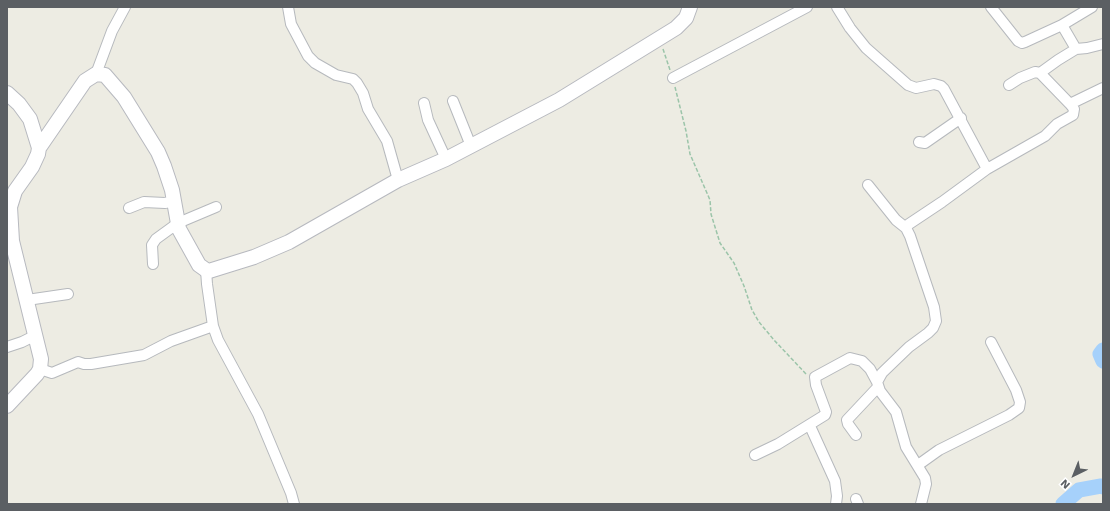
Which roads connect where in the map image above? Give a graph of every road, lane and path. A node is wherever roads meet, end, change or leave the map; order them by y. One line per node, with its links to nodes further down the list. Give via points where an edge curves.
1 (125, 7): 13 (street, via 112,31)
2 (288, 7): 27 (street, via 291,24 308,56 331,73 353,79 357,83 368,109 387,141)
3 (690, 7): 9 (street, via 682,23)
4 (807, 7): 14 (street)
5 (991, 7): 8 (street, via 1022,43)
6 (1092, 7): 8 (street)
7 (839, 8): 21 (street, via 850,28 866,48 908,85 916,88 934,84 941,86)
8 (1062, 25): 11 (street)
9 (659, 38): 14 (path); 23 (street, via 559,100)
10 (1103, 44): 11 (street)
11 (1076, 49): 12 (street)
12 (1040, 73): 15 (street, via 1035,72); 20 (street)
13 (96, 74): 24 (street, via 85,81); 29 (street, via 105,75 114,84 147,134 164,166)
14 (673, 78): 45 (path, via 690,154 710,200 711,214 720,243 734,263 759,322)
15 (1009, 85)
16 (1103, 88): 20 (street)
17 (7, 93): 24 (street, via 30,119)
18 (453, 101): 23 (street)
19 (424, 103): 25 (street, via 430,126)
20 (1070, 104): 26 (street, via 1074,110 1073,115 1057,124 1045,136)
21 (961, 118): 22 (street, via 925,143); 26 (street)
22 (919, 142)
23 (471, 146): 25 (street)
24 (39, 148): 34 (street, via 32,167 12,196)
25 (446, 159): 27 (street)
26 (986, 169): 33 (street)
27 (398, 180): 36 (street, via 289,242 254,257)
28 (868, 185): 33 (street, via 892,217)
29 (174, 201): 31 (street, via 165,204 144,202); 32 (street)
30 (216, 207): 32 (street)
31 (129, 208)
32 (178, 224): 35 (street, via 156,239 152,245); 36 (street, via 199,265)
33 (906, 228): 44 (street, via 934,307 936,321 928,333 882,373)
34 (10, 243): 38 (street)
35 (153, 264)
36 (206, 270): 39 (street)
37 (68, 294): 38 (street)
38 (27, 300): 40 (street)
39 (212, 326): 43 (street, via 171,341 144,355 91,364 78,362 52,373); 51 (street, via 258,414)
40 (36, 334): 42 (street); 43 (street, via 41,359)
41 (991, 342): 50 (street, via 1016,390 1019,408 939,450)
42 (7, 347)
43 (40, 369): 46 (street)
44 (878, 384): 45 (street, via 862,360 850,358 815,377); 48 (street, via 847,420); 50 (street, via 896,412 906,448)
45 (816, 385): 47 (street, via 826,414)
46 (7, 406)
47 (810, 426): 49 (street); 52 (street, via 835,481)
48 (856, 435)
49 (755, 455)
50 (918, 465): 53 (street, via 926,484)
51 (294, 504)
52 (836, 504)
53 (921, 504)

